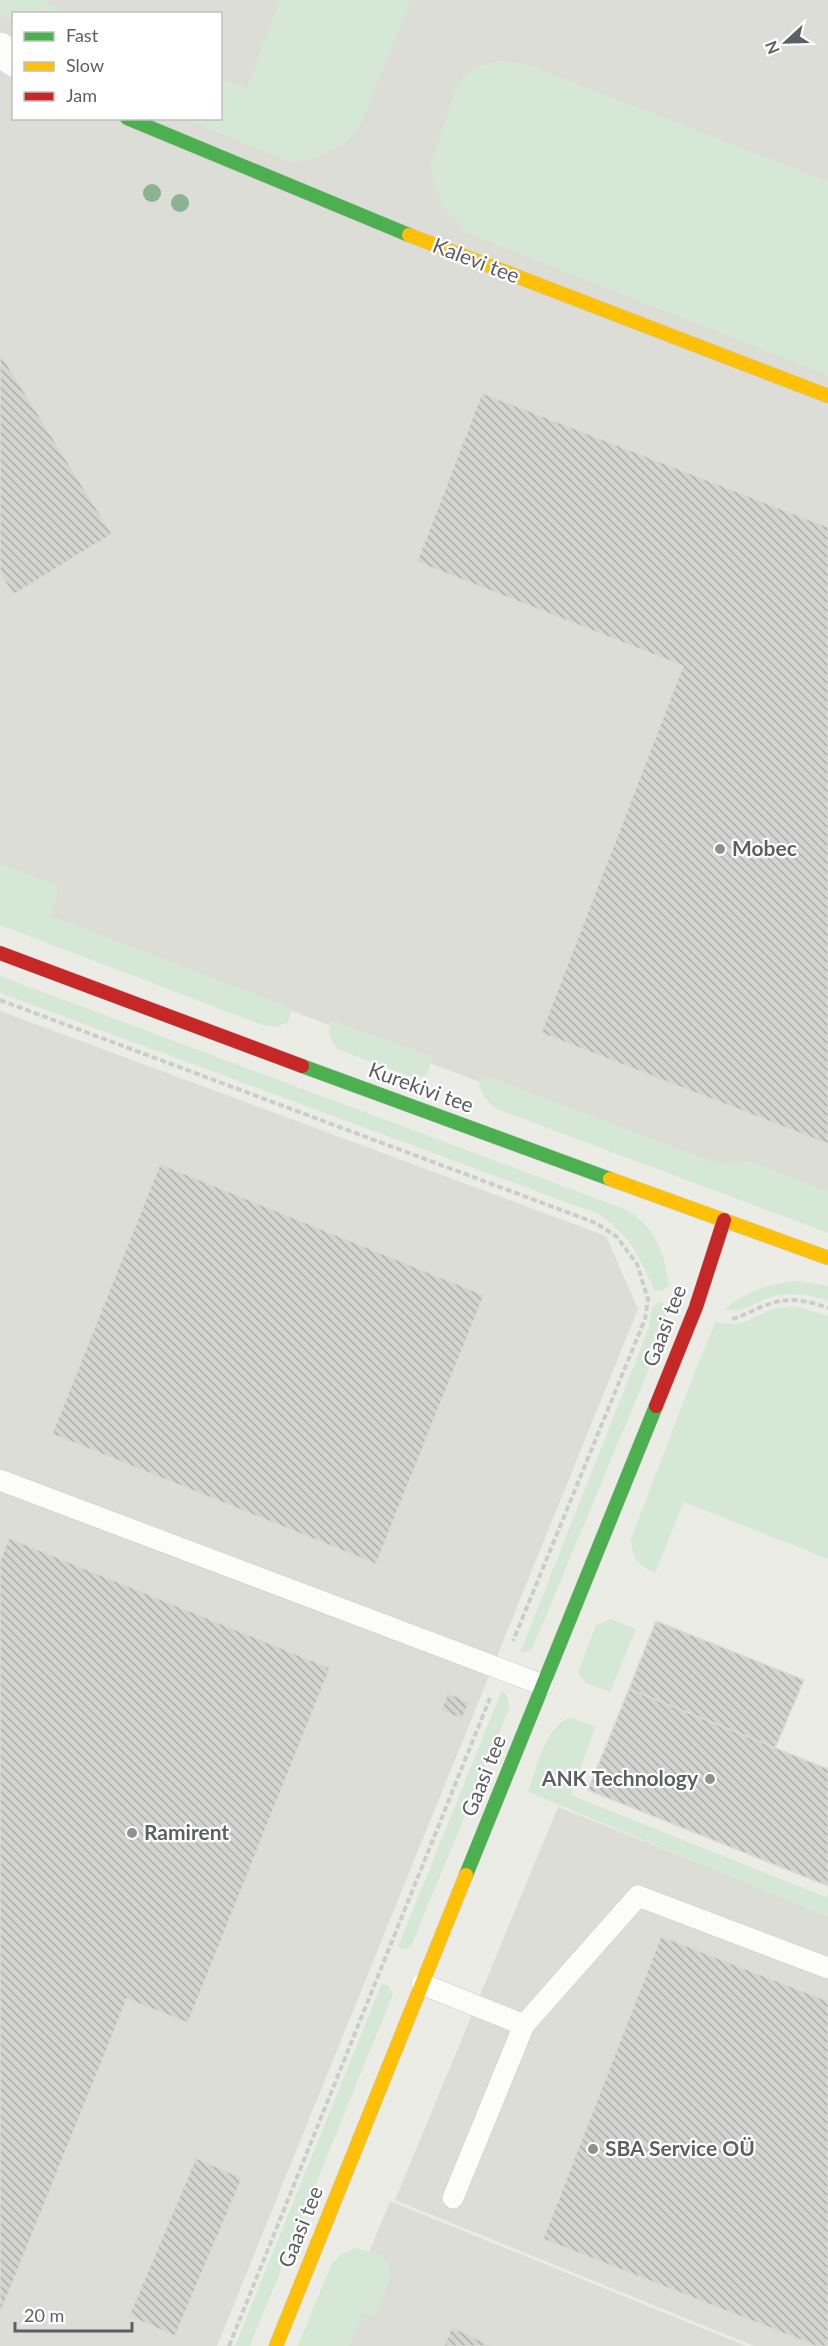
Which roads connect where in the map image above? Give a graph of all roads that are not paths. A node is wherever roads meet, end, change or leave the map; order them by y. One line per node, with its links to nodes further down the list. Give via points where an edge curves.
1 (0, 49): 2 (street)
2 (12, 58)
3 (132, 120): 4 (street, Kalevi tee, via 378,223)
4 (828, 396)
5 (0, 954): 6 (street, Kurekivi tee)
6 (724, 1220): 7 (street, Kurekivi tee); 9 (street, Gaasi tee, via 696,1307)
7 (828, 1258)
8 (0, 1480): 9 (lane)
9 (543, 1684): 11 (street, Gaasi tee)
10 (828, 1968): 12 (lane, via 638,1896)
11 (422, 1984): 12 (lane); 14 (street, Gaasi tee)
12 (524, 2025): 13 (lane)
13 (453, 2198)
14 (276, 2346)

